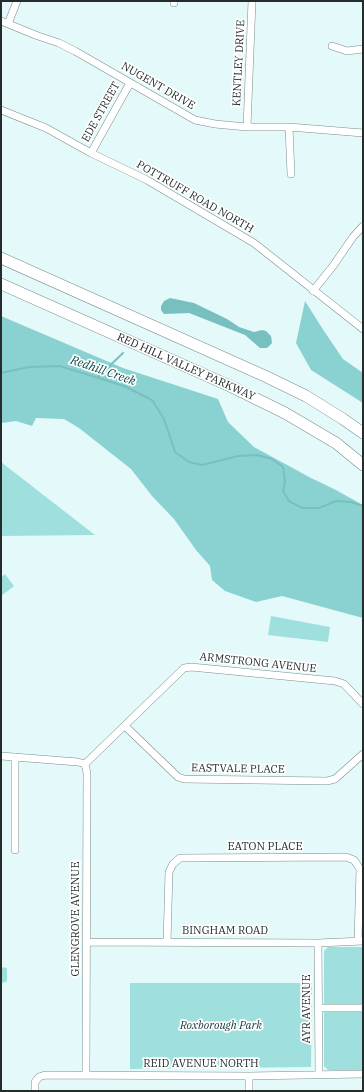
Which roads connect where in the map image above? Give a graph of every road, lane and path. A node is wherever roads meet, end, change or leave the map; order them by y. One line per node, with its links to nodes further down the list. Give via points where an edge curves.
1 (17, 1): 3 (street)
2 (252, 1): 8 (street, KENTLEY DRIVE)
3 (5, 23): 6 (street, NUGENT DRIVE, via 59,43)
4 (332, 46): 5 (street, via 346,51)
5 (363, 49)
6 (130, 83): 8 (street, NUGENT DRIVE, via 195,120); 11 (street, EDE STREET)
7 (1, 110): 11 (street, POTTRUFF ROAD NORTH, via 46,128)
8 (247, 127): 9 (street, NUGENT DRIVE)
9 (289, 128): 10 (street, NUGENT DRIVE); 12 (street)
10 (363, 133)
11 (91, 153): 16 (street, POTTRUFF ROAD NORTH, via 147,180 254,243)
12 (291, 174)
13 (363, 226): 16 (street)
14 (1, 258): 18 (highway, via 306,396)
15 (1, 284): 19 (highway, RED HILL VALLEY PARKWAY, via 285,413 336,443)
16 (313, 291): 17 (street, POTTRUFF ROAD NORTH)
17 (363, 329)
18 (363, 434)
19 (363, 465)
20 (363, 704): 21 (street, ARMSTRONG AVENUE, via 344,684 335,681 191,667 184,668)
21 (125, 726): 22 (street, EASTVALE PLACE, via 178,777 184,779 327,781 335,779); 25 (street, ARMSTRONG AVENUE)
22 (363, 754)
23 (1, 756): 24 (street)
24 (15, 757): 25 (street); 26 (street)
25 (85, 764): 28 (street, GLENGROVE AVENUE)
26 (15, 850)
27 (361, 941): 29 (street, EATON PLACE, via 360,869 354,860 346,857 180,858 169,872); 30 (street, BINGHAM ROAD)
28 (87, 942): 29 (street, BINGHAM ROAD); 35 (street, GLENGROVE AVENUE)
29 (167, 942): 30 (street, BINGHAM ROAD)
30 (318, 943): 31 (street, AYR AVENUE)
31 (318, 1008): 32 (street); 33 (street, AYR AVENUE)
32 (363, 1008)
33 (319, 1074): 34 (street, REID AVENUE NORTH); 36 (street, REID AVENUE NORTH)
34 (363, 1074)
35 (86, 1075): 36 (street, REID AVENUE NORTH); 37 (street, REID AVENUE NORTH, via 45,1075 35,1082)
36 (249, 1076): 38 (street)
37 (35, 1091)
38 (250, 1091)

